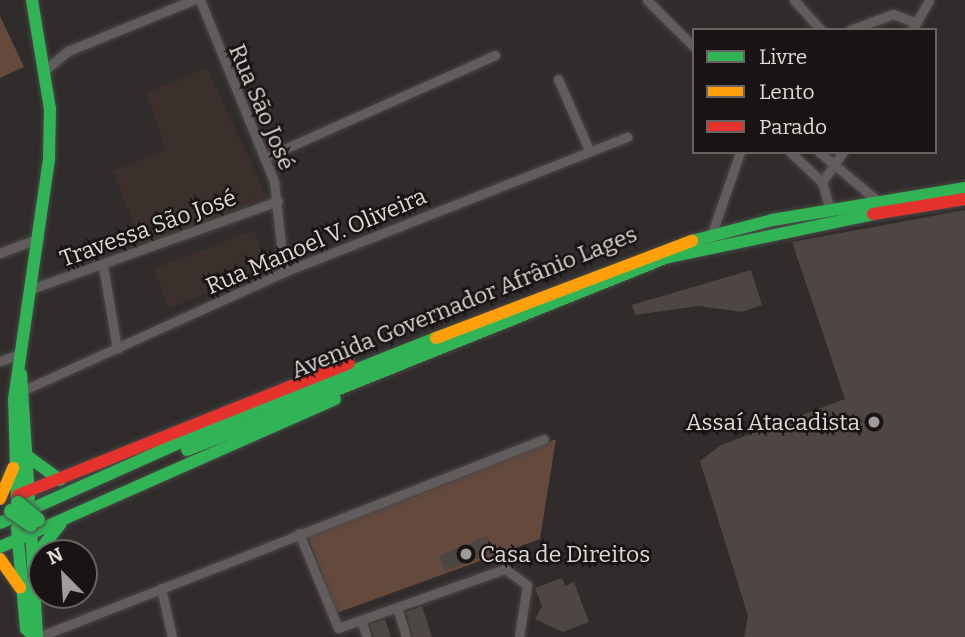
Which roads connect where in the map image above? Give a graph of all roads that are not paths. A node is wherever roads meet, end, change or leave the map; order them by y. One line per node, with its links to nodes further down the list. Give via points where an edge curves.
1 (32, 0): 12 (main road)
2 (193, 0): 12 (street, via 68,51)
3 (200, 0): 20 (street, Rua São José)
4 (647, 0): 10 (street)
5 (794, 0): 8 (street)
6 (929, 0): 7 (street)
7 (914, 26): 9 (street, via 893,14)
8 (819, 28)
9 (855, 28)
10 (692, 45)
11 (495, 55): 20 (street)
12 (45, 70): 29 (main road, via 49,159)
13 (558, 79): 15 (street)
14 (627, 137): 15 (street, Rua Manoel V. Oliveira)
15 (589, 150): 32 (street, Rua Manoel V. Oliveira)
16 (739, 154): 28 (street)
17 (792, 154): 22 (street)
18 (822, 154): 21 (street)
19 (842, 154): 21 (street)
20 (264, 158): 25 (street, Rua São José)
21 (836, 165): 22 (street); 26 (street)
22 (822, 183): 27 (street)
23 (965, 188): 26 (main road, Avenida Governador Afrânio Lages)
24 (965, 199): 36 (main road, Avenida Governador Afrânio Lages, via 744,237 665,258)
25 (278, 201): 31 (street, Travessa São José); 32 (street, Rua São José)
26 (879, 202): 27 (main road, Avenida Governador Afrânio Lages)
27 (830, 210): 28 (main road, Avenida Governador Afrânio Lages)
28 (712, 233): 36 (main road, Avenida Governador Afrânio Lages)
29 (39, 238): 30 (street); 33 (main road)
30 (0, 253)
31 (103, 266): 33 (street, Travessa São José); 34 (street)
32 (284, 272): 34 (street, Rua Manoel V. Oliveira)
33 (31, 289): 35 (main road)
34 (117, 349): 39 (street, Rua Manoel V. Oliveira)
35 (22, 353): 37 (street); 38 (main road)
36 (415, 353): 43 (main road, via 325,371); 46 (main road); 47 (main road, Avenida Governador Afrânio Lages, via 232,419); 49 (main road, Avenida Governador Afrânio Lages)
37 (0, 361)
38 (20, 371): 39 (main road); 42 (main road)
39 (24, 390): 41 (main road)
40 (544, 439): 50 (street)
41 (26, 455): 43 (main road); 45 (main road)
42 (13, 468): 44 (main road); 45 (main road)
43 (60, 480): 45 (main road)
44 (0, 499)
45 (17, 501): 48 (main road, bridge)
46 (67, 517): 48 (main road); 53 (main road, via 40,550)
47 (0, 523)
48 (31, 528): 51 (main road); 53 (main road)
49 (0, 533)
50 (299, 533): 54 (street); 56 (street, via 338,628)
51 (0, 547)
52 (0, 559): 53 (main road)
53 (27, 588): 57 (main road)
54 (162, 589): 57 (street); 58 (street)
55 (397, 607): 56 (street); 60 (street); 61 (street, via 505,569 524,579)
56 (361, 620): 59 (street)
57 (37, 637)
58 (172, 637)
59 (367, 637)
60 (406, 637)
61 (519, 637)

